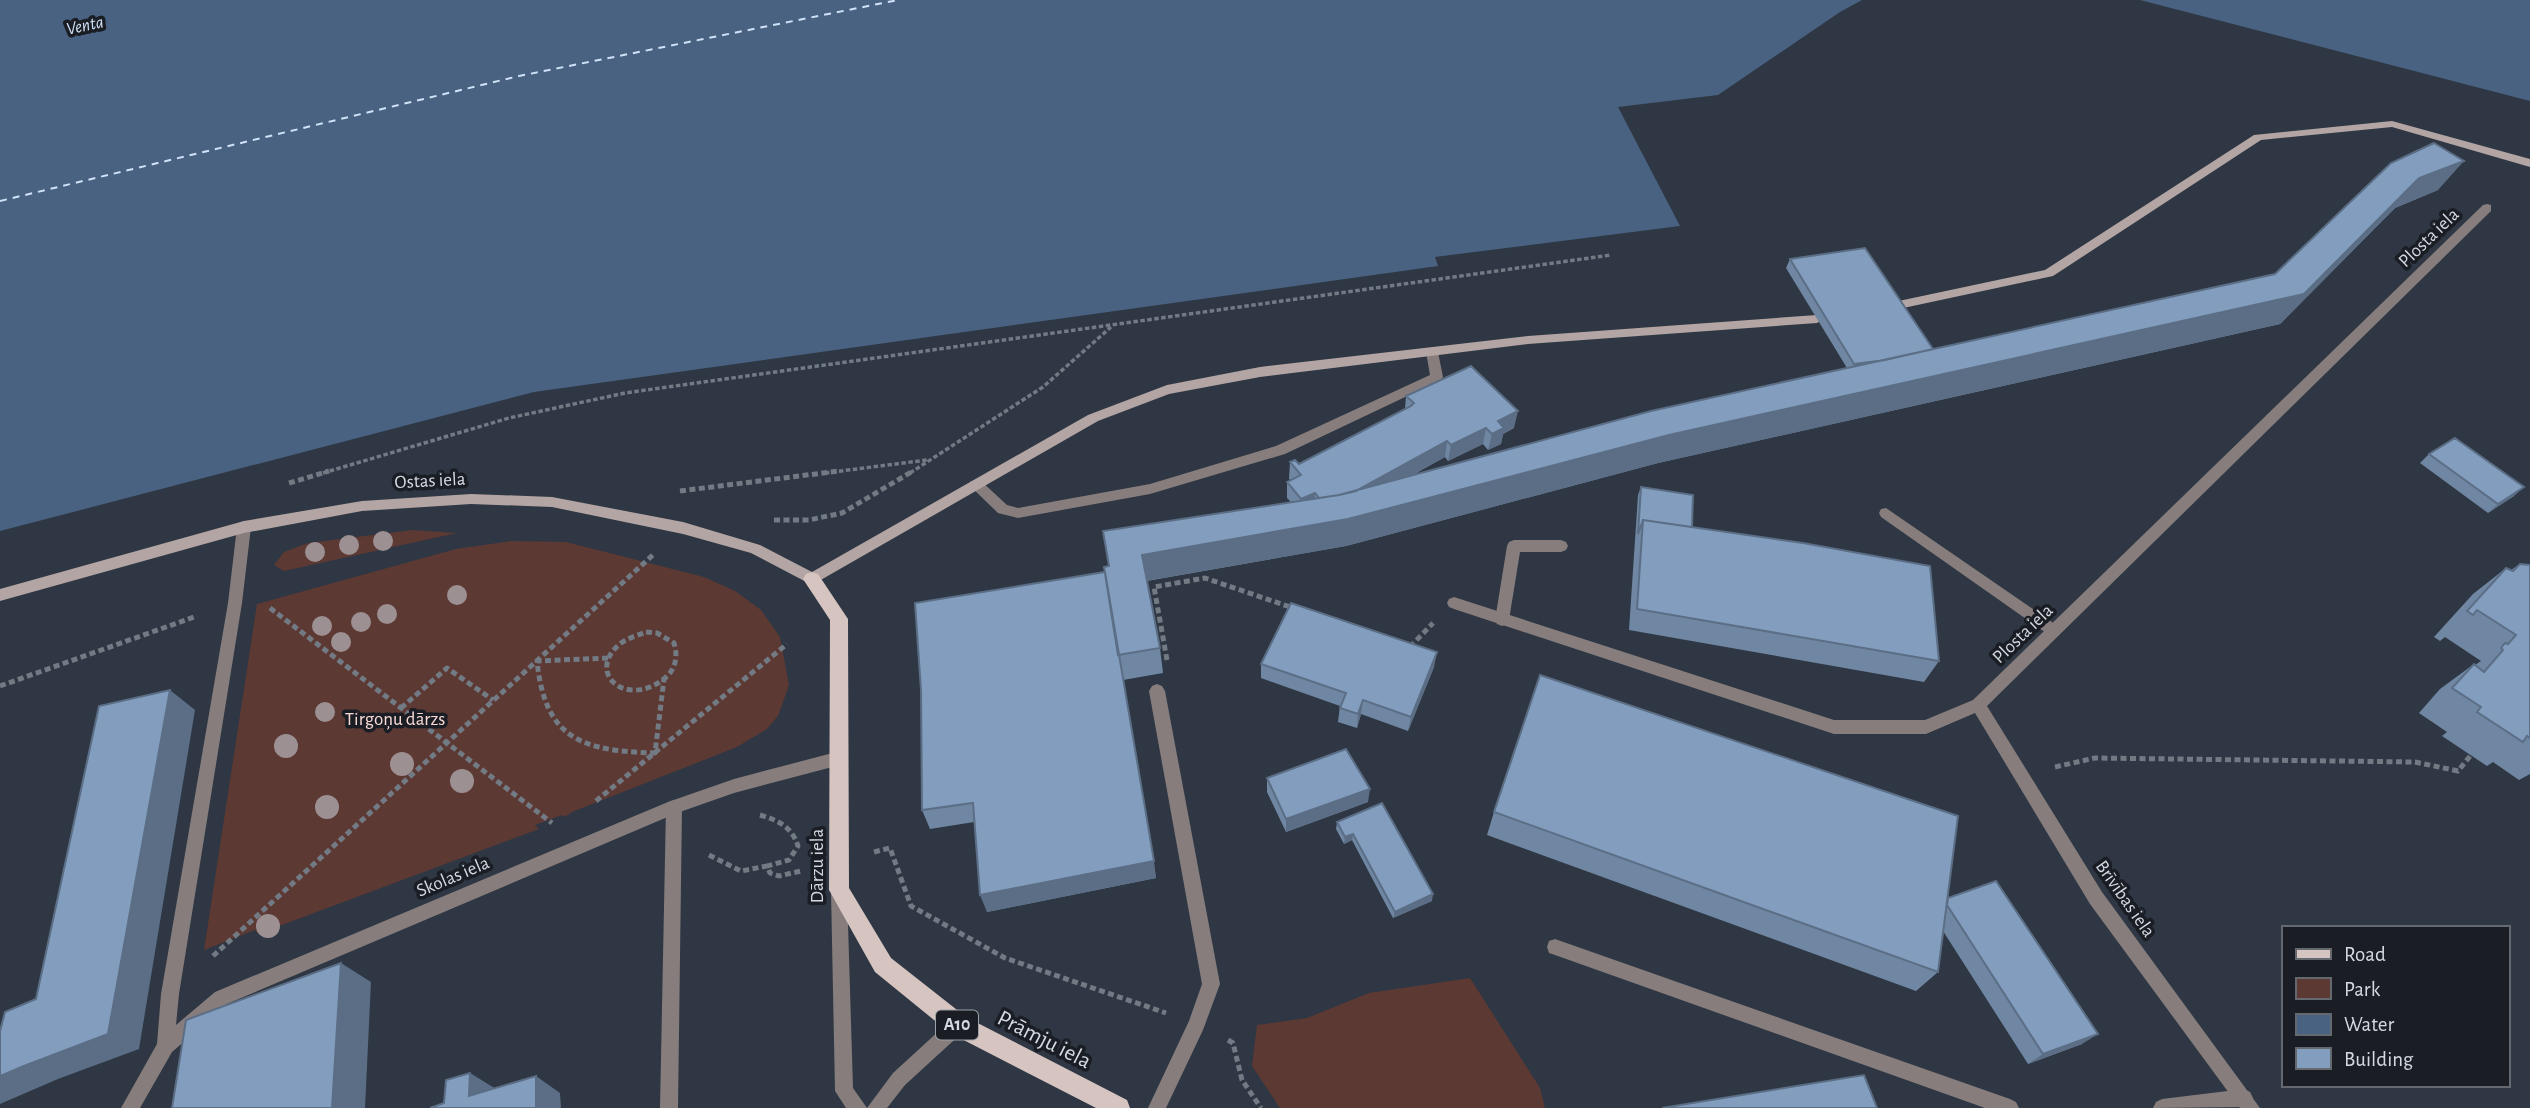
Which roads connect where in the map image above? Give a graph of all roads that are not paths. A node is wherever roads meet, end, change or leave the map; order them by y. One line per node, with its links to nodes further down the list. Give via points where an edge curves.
1 (2530, 163): 3 (street, via 2392,124 2258,136 2049,273)
2 (2487, 208): 15 (street, Plosta iela)
3 (1894, 306)
4 (1817, 319): 5 (street, via 1528,340)
5 (1432, 352): 6 (street, via 1259,372 1167,390 1093,418); 6 (street, via 1437,377 1280,450 1150,489 1018,513 1003,509)
6 (976, 485): 10 (street)
7 (1886, 513): 15 (street)
8 (244, 527): 10 (street, Ostas iela, via 362,506 471,499 552,502 683,528 755,549); 11 (street, Ostas iela); 23 (street, via 170,995)
9 (1561, 546): 14 (street, via 1514,546)
10 (813, 579): 13 (main road, Ostas iela)
11 (0, 595)
12 (1454, 603): 14 (street, Plosta iela)
13 (839, 619): 18 (main road, Dārzu iela)
14 (1502, 620): 17 (street, Plosta iela, via 1834,727 1926,727)
15 (2054, 631): 17 (street, Plosta iela)
16 (1157, 691): 30 (street, via 1211,984)
17 (1978, 705): 24 (street, Brīvības iela, via 2096,898)
18 (841, 758): 19 (street, Skolas iela); 20 (main road, Dārzu iela)
19 (674, 807): 23 (street, Skolas iela, via 221,998); 26 (street)
20 (839, 890): 22 (main road, Prāmju iela / A10, via 883,965); 27 (street, Dārzu iela, via 844,1091)
21 (1555, 947): 31 (street)
22 (958, 1025): 28 (street, via 899,1079); 29 (main road, Prāmju iela / A10)
23 (166, 1046): 25 (street, Skolas iela)
24 (2248, 1103): 32 (street)
25 (130, 1108)
26 (669, 1108)
27 (858, 1108)
28 (876, 1108)
29 (1119, 1108)
30 (1157, 1108)
31 (2010, 1108)
32 (2162, 1108)

